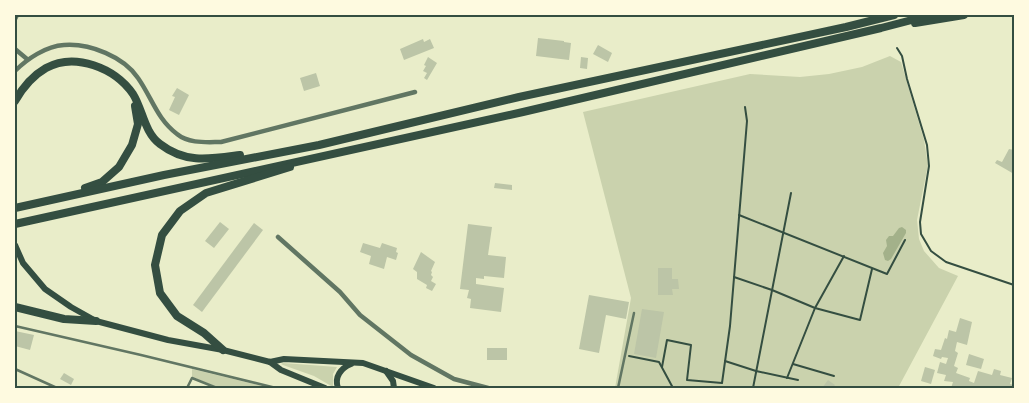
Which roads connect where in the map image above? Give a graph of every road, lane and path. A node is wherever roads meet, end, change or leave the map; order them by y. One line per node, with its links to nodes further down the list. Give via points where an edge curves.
1 (17, 15): 5 (street)
2 (894, 15): 15 (highway)
3 (931, 15): 6 (highway)
4 (964, 15): 6 (highway)
5 (15, 18)
6 (881, 28): 16 (highway, via 523,112)
7 (897, 48): 29 (path, via 927,144 929,166 921,234 930,251 946,262)
8 (15, 49): 9 (street)
9 (27, 59): 10 (street); 11 (street, via 64,44 111,55 138,77 156,112 178,135 198,142 221,142)
10 (15, 71)
11 (415, 92)
12 (133, 95): 13 (highway, via 99,66 72,61 48,67 36,74); 15 (highway, via 149,132 159,144 191,159); 18 (highway, via 138,124 132,146 119,167 102,182)
13 (15, 101)
14 (745, 107): 20 (path, via 747,121)
15 (318, 144): 18 (highway)
16 (344, 150): 21 (highway); 36 (highway, via 206,193 180,211 162,235 154,265 160,294 177,316)
17 (791, 194): 22 (path)
18 (57, 199): 19 (highway)
19 (15, 208)
20 (739, 215): 22 (path); 28 (path)
21 (15, 224)
22 (784, 232): 26 (path); 30 (path)
23 (278, 237): 57 (street, via 340,292 360,315 398,346 454,379)
24 (905, 240): 27 (path, via 888,274)
25 (15, 245): 34 (main road, via 23,263 45,290)
26 (844, 256): 27 (path); 32 (path)
27 (872, 269): 32 (path, via 860,320)
28 (734, 277): 30 (path); 38 (path)
29 (1014, 285)
30 (772, 290): 32 (path); 45 (path)
31 (15, 306): 34 (highway, via 64,319)
32 (815, 308): 41 (path)
33 (634, 313): 37 (lane)
34 (96, 322): 36 (main road)
35 (15, 326): 52 (lane)
36 (223, 350): 39 (main road)
37 (625, 355): 42 (path, via 659,362); 58 (lane)
38 (725, 361): 42 (path, via 722,383 687,380 692,345 667,340); 45 (path)
39 (270, 362): 40 (main road, via 284,359); 53 (main road, via 281,370)
40 (357, 363): 44 (main road); 54 (main road, via 342,370 336,380)
41 (792, 364): 46 (path); 47 (path)
42 (662, 367): 59 (path)
43 (15, 369): 49 (lane)
44 (386, 370): 55 (main road, via 394,381); 56 (main road)
45 (756, 371): 47 (path); 60 (path)
46 (834, 376)
47 (787, 378): 48 (path)
48 (798, 380)
49 (57, 388)
50 (187, 388): 51 (lane, via 192,378)
51 (217, 388)
52 (276, 388)
53 (325, 388)
54 (338, 388)
55 (394, 388)
56 (434, 388)
57 (488, 388)
58 (618, 388)
59 (673, 388)
60 (753, 388)

